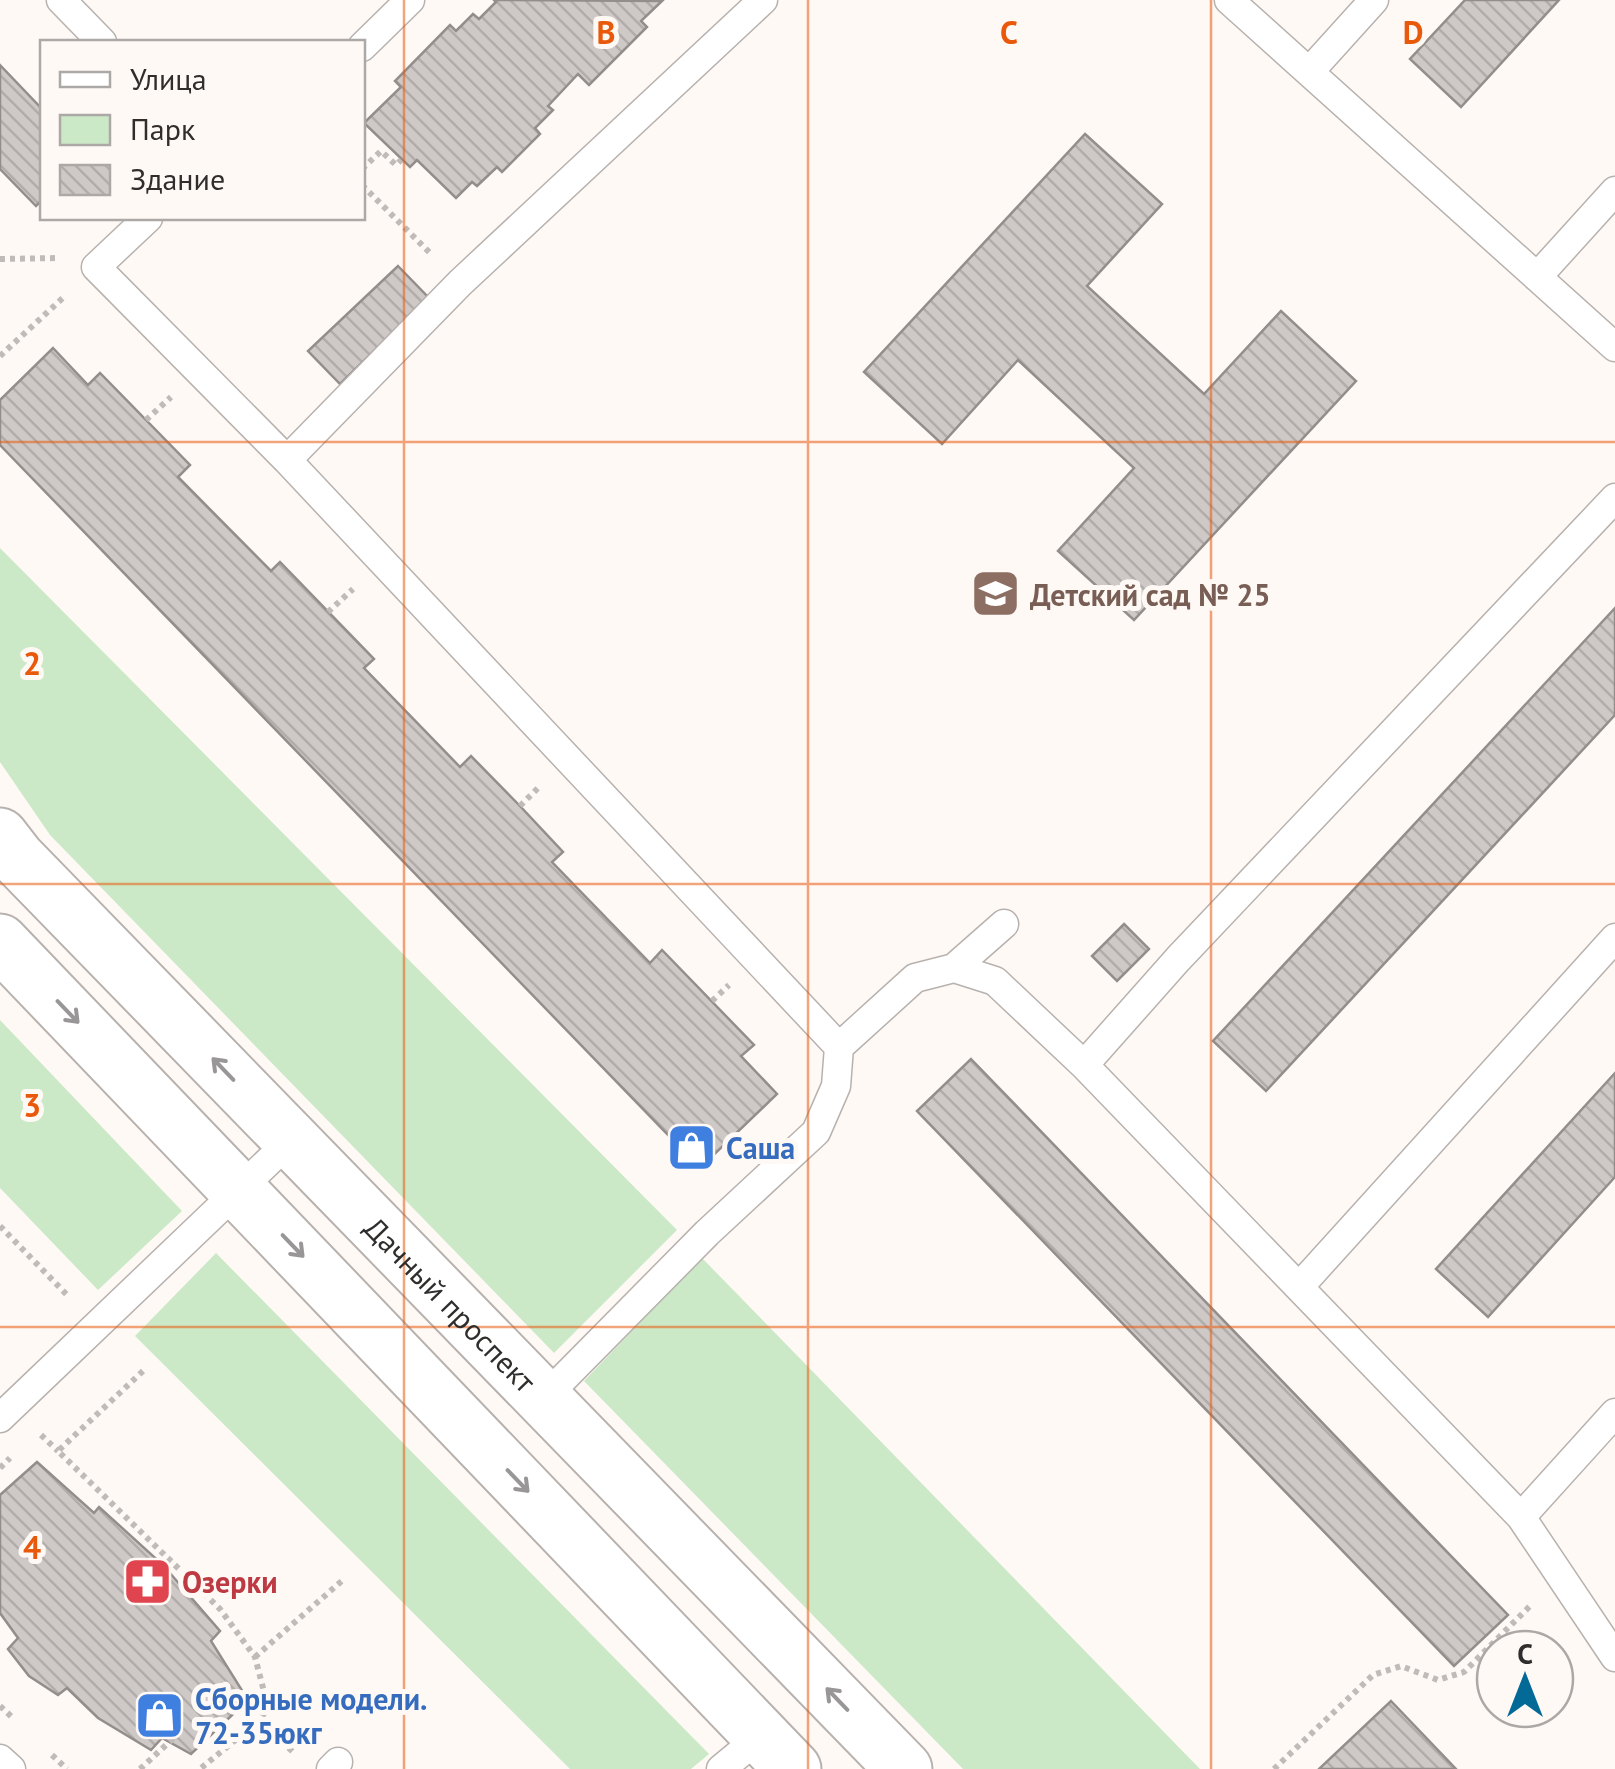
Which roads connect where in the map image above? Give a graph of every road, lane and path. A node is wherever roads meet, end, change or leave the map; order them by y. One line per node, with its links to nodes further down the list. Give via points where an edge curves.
1 (61, 0): 6 (lane)
2 (410, 0): 7 (lane)
3 (764, 0): 17 (lane)
4 (1229, 0): 8 (lane)
5 (1374, 0): 8 (lane)
6 (100, 40)
7 (365, 43)
8 (1309, 72): 16 (lane)
9 (402, 160): 10 (path, via 396,165 381,151)
10 (365, 166)
11 (365, 188): 17 (path)
12 (1615, 191): 16 (lane)
13 (146, 220): 15 (lane)
14 (0, 259): 15 (path, via 56,258)
15 (96, 267): 19 (path); 20 (lane)
16 (1537, 277): 18 (lane)
17 (460, 283): 20 (lane)
18 (1615, 347)
19 (0, 356)
20 (287, 460): 27 (lane)
21 (1615, 498): 28 (lane)
22 (0, 836): 29 (main road, Дачный проспект, one-way to 22)
23 (1004, 924): 26 (lane)
24 (1615, 938): 32 (lane)
25 (0, 942): 30 (main road, one-way to 30)
26 (954, 968): 27 (lane, via 914,978); 28 (lane, via 995,981)
27 (839, 1047): 35 (lane, via 836,1086 816,1132)
28 (1084, 1064): 32 (lane)
29 (292, 1139): 30 (lane); 35 (main road, Дачный проспект)
30 (240, 1190): 33 (lane); 46 (main road, one-way to 46)
31 (0, 1226): 33 (path)
32 (1299, 1287): 38 (lane)
33 (97, 1326): 37 (lane)
34 (143, 1371): 41 (path, via 58,1451 165,1563 220,1609)
35 (545, 1397): 51 (main road, Дачный проспект, one-way to 35)
36 (1615, 1413): 38 (lane)
37 (0, 1418)
38 (1521, 1517): 39 (lane)
39 (1560, 1576): 42 (lane); 52 (path, via 1464,1672 1438,1680 1401,1666 1374,1674)
40 (344, 1578): 41 (path)
41 (255, 1658): 44 (path, via 268,1707)
42 (1615, 1658)
43 (160, 1716): 49 (path, via 178,1734)
44 (260, 1720): 45 (path); 50 (path)
45 (297, 1757)
46 (758, 1758)
47 (0, 1759): 48 (lane)
48 (10, 1769)
49 (140, 1769)
50 (200, 1769)
51 (904, 1769)
52 (1274, 1769)

